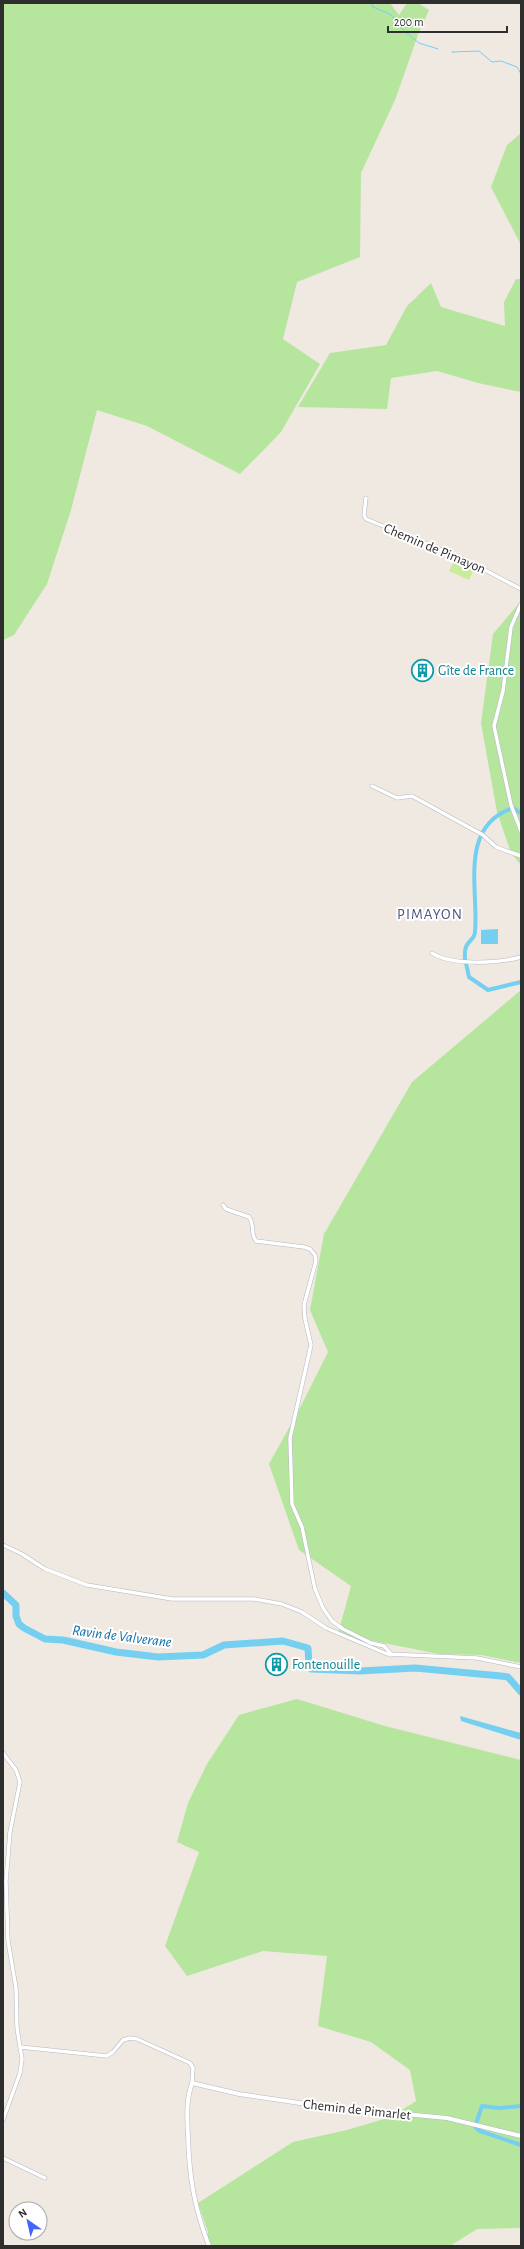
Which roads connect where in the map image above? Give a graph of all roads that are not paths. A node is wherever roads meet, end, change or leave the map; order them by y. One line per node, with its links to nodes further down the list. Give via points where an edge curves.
1 (366, 498): 2 (street, Chemin de Pimayon, via 364,516 367,519 464,559)
2 (521, 589)
3 (521, 604): 5 (street, via 511,627 502,697 494,726 512,810)
4 (373, 786): 6 (street, via 397,798 412,796 482,834 496,847)
5 (521, 831)
6 (521, 856)
7 (432, 953): 8 (street, via 443,959 474,962)
8 (521, 957)
9 (223, 1205): 11 (street, via 226,1210 249,1218 256,1241 304,1247 315,1255 316,1261 304,1305 304,1319 311,1344 290,1438 292,1504 302,1528 315,1590 322,1608 332,1621 343,1629 384,1646)
10 (3, 1545): 11 (street, via 45,1569 87,1585 172,1599 254,1599 282,1604 302,1612 348,1639)
11 (392, 1655): 12 (street, via 477,1658)
12 (521, 1667)
13 (3, 1753): 14 (street, via 16,1770 20,1782 10,1832 6,1881 8,1941 16,1988)
14 (20, 2047): 15 (street, via 107,2056 123,2040 132,2038 190,2063 193,2068); 16 (street, via 21,2069)
15 (192, 2083): 17 (street, Chemin de Pimarlet, via 244,2095 367,2112 433,2116); 20 (street, via 187,2104 189,2178 197,2214)
16 (3, 2120)
17 (521, 2136)
18 (3, 2158): 19 (street)
19 (45, 2178)
20 (210, 2246)

